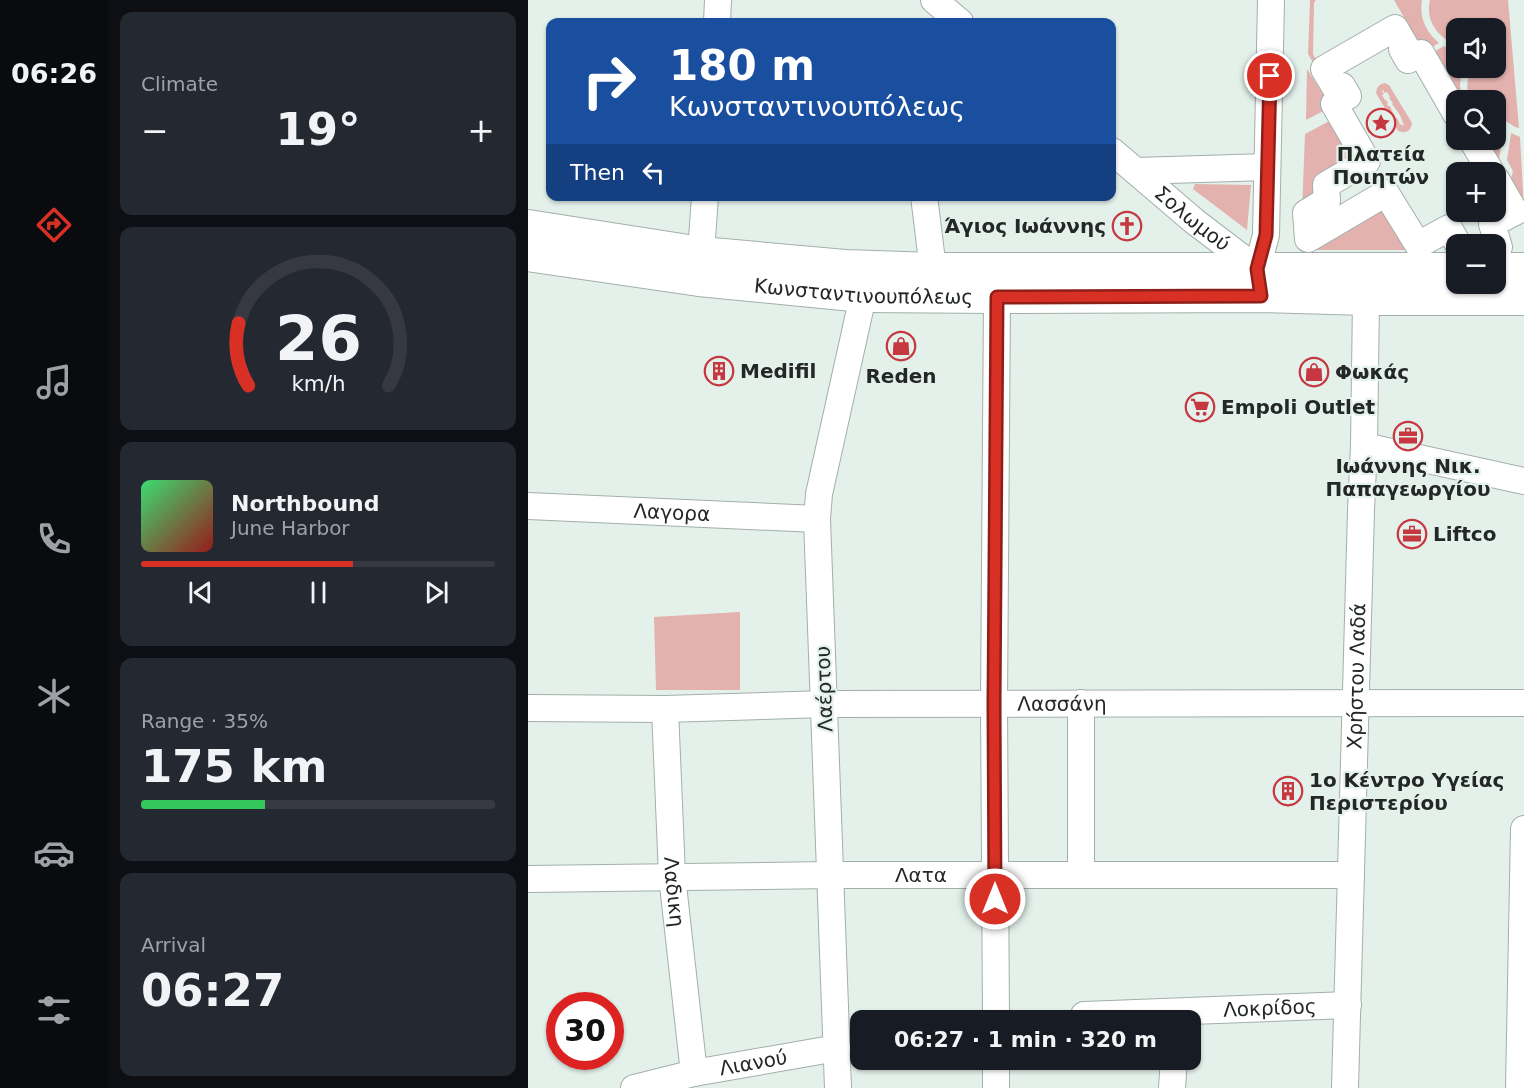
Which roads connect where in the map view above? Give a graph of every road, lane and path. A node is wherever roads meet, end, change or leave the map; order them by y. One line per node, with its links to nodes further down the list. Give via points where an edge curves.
1 (718, 0): 4 (street)
2 (934, 0): 5 (street)
3 (1271, 0): 8 (street)
4 (717, 18)
5 (955, 18)
6 (1446, 97): 15 (street, via 1421,53 1408,60 1402,50 1406,47 1395,28 1324,69 1336,89 1342,86 1348,96 1334,104 1367,161 1326,185 1327,200 1306,213 1308,239 1386,193 1418,245 1449,228)
7 (1116, 154): 9 (street, Σολωμού)
8 (1267, 167): 9 (street, Σολωμού); 22 (street, via 1266,235)
9 (1136, 171): 22 (street, Σολωμού)
10 (1506, 196): 13 (street, via 1515,212)
11 (705, 201): 16 (street)
12 (925, 201): 18 (street)
13 (1506, 217)
14 (528, 226): 16 (main road, Κωνσταντινουπόλεως)
15 (1452, 234)
16 (701, 254): 18 (main road, Κωνσταντινουπόλεως, via 845,267)
17 (528, 255): 23 (main road, Κωνσταντινουπόλεως, via 699,280)
18 (933, 269): 22 (main road, Κωνσταντινουπόλεως)
19 (1506, 269): 20 (main road)
20 (1524, 269)
21 (1446, 270): 22 (main road, Κωνσταντινουπόλεως)
22 (1259, 283): 24 (main road, Κωνσταντινουπόλεως); 25 (main road, Κωνσταντινουπόλεως)
23 (863, 296): 24 (main road, Κωνσταντινουπόλεως); 30 (street, Λαέρτου, via 819,494)
24 (997, 297): 35 (street)
25 (1366, 299): 26 (main road, Κωνσταντινουπόλεως); 27 (street, Χρήστου Λαδά)
26 (1524, 299)
27 (1364, 446): 28 (street); 31 (street, Χρήστου Λαδά)
28 (1524, 481)
29 (528, 506): 30 (street, Λαγορα)
30 (817, 519): 34 (street, Λαέρτου)
31 (1356, 702): 32 (street, Λασσάνη); 33 (street, Λασσάνη); 42 (street, Χρήστου Λαδά)
32 (1081, 703): 35 (street, Λασσάνη); 41 (street)
33 (1524, 703)
34 (825, 704): 35 (street, Λασσάνη); 37 (street, Λασσάνη); 39 (street, Λαέρτου)
35 (994, 704): 40 (street)
36 (528, 708): 37 (street, Λασσάνη)
37 (665, 709): 43 (street, Λαδικη)
38 (1524, 829): 57 (street)
39 (831, 875): 40 (street, Λατα); 43 (street, Λατα); 48 (street, Λαέρτου)
40 (994, 875): 41 (street, Λατα); 46 (street)
41 (1081, 875): 42 (street, Λατα)
42 (1351, 875): 45 (street, Χρήστου Λαδά)
43 (672, 876): 44 (street, Λατα); 51 (street, Λαδικη)
44 (528, 879)
45 (1348, 1005): 47 (street, Λοκρίδος); 56 (street, Χρήστου Λαδά)
46 (996, 1010)
47 (1201, 1014)
48 (837, 1048): 51 (street, Λιανού); 53 (street, Λαέρτου)
49 (996, 1070): 54 (street)
50 (1173, 1070): 55 (street)
51 (694, 1073): 52 (street, Λιανού)
52 (634, 1088)
53 (838, 1088)
54 (996, 1088)
55 (1172, 1088)
56 (1345, 1088)
57 (1519, 1088)

